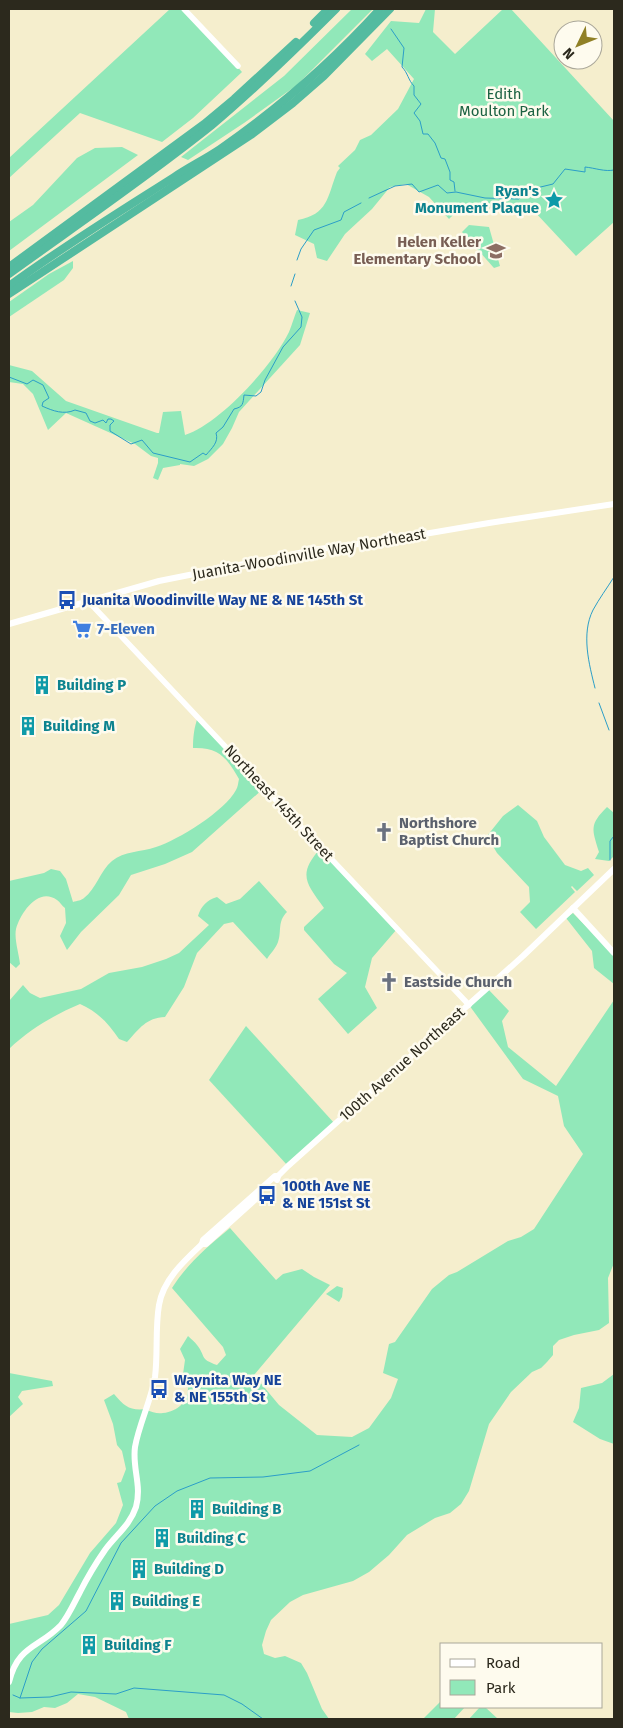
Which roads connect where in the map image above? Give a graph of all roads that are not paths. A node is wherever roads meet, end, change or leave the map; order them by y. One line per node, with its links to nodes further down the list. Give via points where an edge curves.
1 (184, 9): 6 (street)
2 (328, 9): 9 (highway, via 268,69 204,124)
3 (336, 9): 10 (highway, via 254,90 211,126)
4 (380, 9): 7 (highway, via 342,50 289,97 218,150)
5 (390, 9): 8 (highway, via 293,103 252,135)
6 (238, 66)
7 (176, 176): 8 (highway); 11 (highway)
8 (154, 198): 12 (highway)
9 (9, 267)
10 (9, 274)
11 (9, 286)
12 (9, 294)
13 (614, 504): 14 (main road, Juanita-Woodinville Way Northeast, via 319,550 159,581)
14 (89, 602): 15 (main road, Juanita-Woodinville Way Northeast); 19 (street, Northeast 145th Street)
15 (9, 624)
16 (614, 869): 17 (main road, 100th Avenue Northeast)
17 (573, 908): 18 (main road); 19 (main road, 100th Avenue Northeast)
18 (614, 954)
19 (469, 1005): 20 (main road, 100th Avenue Northeast, via 278,1176 278,1180 206,1244 202,1244 176,1271 159,1305 155,1378 135,1446 138,1495 130,1519 80,1590 67,1616 52,1633 20,1657)
20 (9, 1682)

